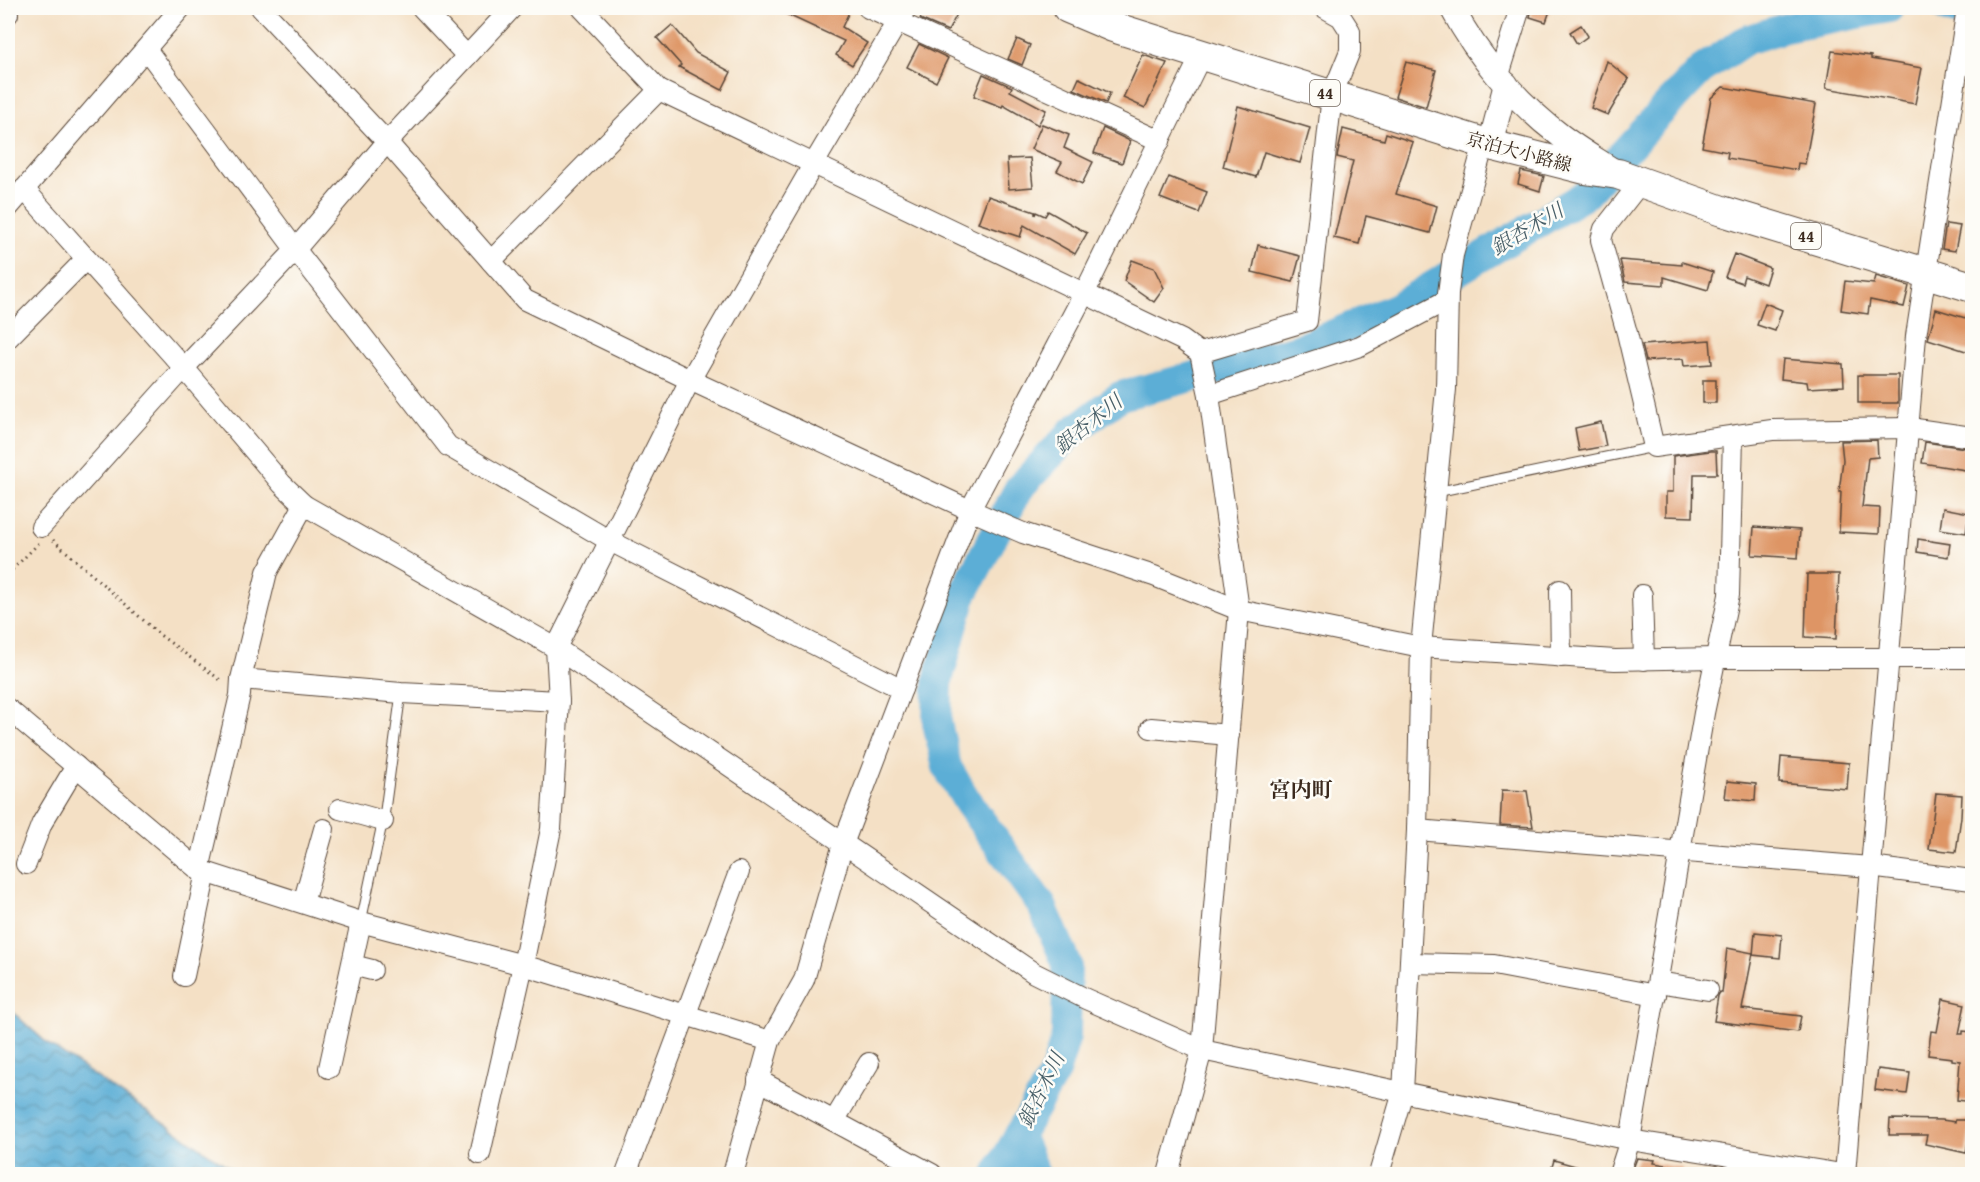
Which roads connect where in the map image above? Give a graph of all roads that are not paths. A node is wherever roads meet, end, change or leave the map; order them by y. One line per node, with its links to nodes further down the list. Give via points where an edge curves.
1 (182, 8): 14 (street)
2 (261, 8): 21 (street)
3 (422, 8): 16 (street)
4 (512, 8): 16 (street)
5 (582, 8): 18 (street)
6 (868, 8): 12 (street)
7 (1068, 8): 13 (main road, 京泊大小路線 / 44)
8 (1325, 8): 19 (street, via 1341,17 1350,31 1350,51)
9 (1452, 8): 17 (street)
10 (1520, 8): 17 (street)
11 (1967, 8): 30 (street)
12 (902, 14): 20 (street); 23 (street)
13 (1115, 17): 15 (main road, 京泊大小路線 / 44)
14 (146, 49): 25 (street); 27 (street)
15 (1202, 54): 19 (main road, 京泊大小路線 / 44); 20 (street)
16 (467, 56): 21 (street)
17 (1502, 80): 22 (street); 24 (street, via 1533,113)
18 (659, 90): 23 (street); 29 (street)
19 (1332, 95): 22 (main road, 京泊大小路線 / 44); 35 (street, via 1307,321)
20 (1160, 141): 32 (street)
21 (387, 142): 27 (street); 29 (street)
22 (1487, 144): 24 (main road, 京泊大小路線 / 44); 33 (street, via 1453,255)
23 (813, 165): 32 (street); 37 (street)
24 (1613, 173): 30 (main road, 京泊大小路線 / 44, via 1722,211); 42 (street, via 1601,240)
25 (24, 189): 26 (street); 28 (street)
26 (8, 208)
27 (295, 249): 36 (street); 47 (street, via 448,446)
28 (86, 259): 34 (street); 36 (street)
29 (491, 261): 37 (street, via 525,300)
30 (1925, 272): 31 (main road, 京泊大小路線 / 44); 39 (street)
31 (1972, 287)
32 (1084, 294): 35 (street, via 1182,340); 45 (street)
33 (1448, 296): 38 (street, via 1360,346); 43 (street, via 1446,389)
34 (8, 338)
35 (1200, 353): 38 (street)
36 (184, 368): 44 (street); 46 (street)
37 (690, 380): 45 (street); 47 (street)
38 (1209, 395): 50 (street)
39 (1909, 428): 40 (street, via 1772,430); 41 (street); 56 (street)
40 (1733, 436): 42 (street); 54 (street, via 1729,595)
41 (1972, 437)
42 (1654, 447): 43 (lane)
43 (1436, 492): 51 (street)
44 (304, 505): 52 (street); 58 (street, via 267,572)
45 (970, 510): 50 (street, via 1023,533 1154,576); 59 (street)
46 (44, 531)
47 (610, 541): 52 (street); 59 (street)
48 (1560, 590): 53 (street)
49 (1642, 594): 57 (street)
50 (1239, 610): 51 (street); 64 (street)
51 (1421, 647): 53 (street); 69 (street)
52 (556, 648): 61 (street); 70 (street)
53 (1561, 657): 57 (street)
54 (1715, 658): 56 (street); 57 (street); 71 (street)
55 (1972, 658): 56 (street)
56 (1888, 659): 73 (street)
57 (1644, 660)
58 (241, 687): 60 (street); 74 (street)
59 (902, 689): 70 (street)
60 (401, 693): 61 (street); 67 (lane)
61 (559, 701): 81 (street, via 551,829)
62 (8, 709): 65 (street)
63 (1151, 728): 64 (street)
64 (1229, 735): 88 (street)
65 (76, 766): 72 (street); 74 (street)
66 (340, 809): 67 (street)
67 (383, 821): 78 (lane)
68 (324, 829): 77 (street)
69 (1417, 830): 71 (street); 79 (street)
70 (843, 844): 87 (street, via 804,980); 88 (street, via 1034,973)
71 (1681, 852): 73 (street); 84 (street)
72 (26, 864)
73 (1870, 867): 76 (street); 102 (street)
74 (203, 871): 77 (street); 83 (street)
75 (739, 872): 86 (street)
76 (1972, 880)
77 (303, 903): 78 (street)
78 (361, 922): 80 (street); 81 (street)
79 (1410, 963): 84 (street, via 1494,965); 92 (street)
80 (352, 965): 82 (street); 90 (street)
81 (523, 965): 86 (street); 95 (street)
82 (372, 970)
83 (184, 976)
84 (1657, 989): 85 (street); 94 (street)
85 (1708, 990)
86 (686, 1015): 87 (street); 96 (street)
87 (770, 1041): 91 (street)
88 (1202, 1050): 92 (street); 99 (street)
89 (869, 1063): 93 (street)
90 (329, 1068)
91 (759, 1080): 93 (street); 97 (street)
92 (1403, 1092): 94 (street); 100 (street)
93 (834, 1121): 98 (street)
94 (1630, 1140): 101 (street); 102 (street)
95 (480, 1154)
96 (626, 1174)
97 (733, 1174)
98 (932, 1174)
99 (1168, 1174)
100 (1379, 1174)
101 (1619, 1174)
102 (1844, 1174)

